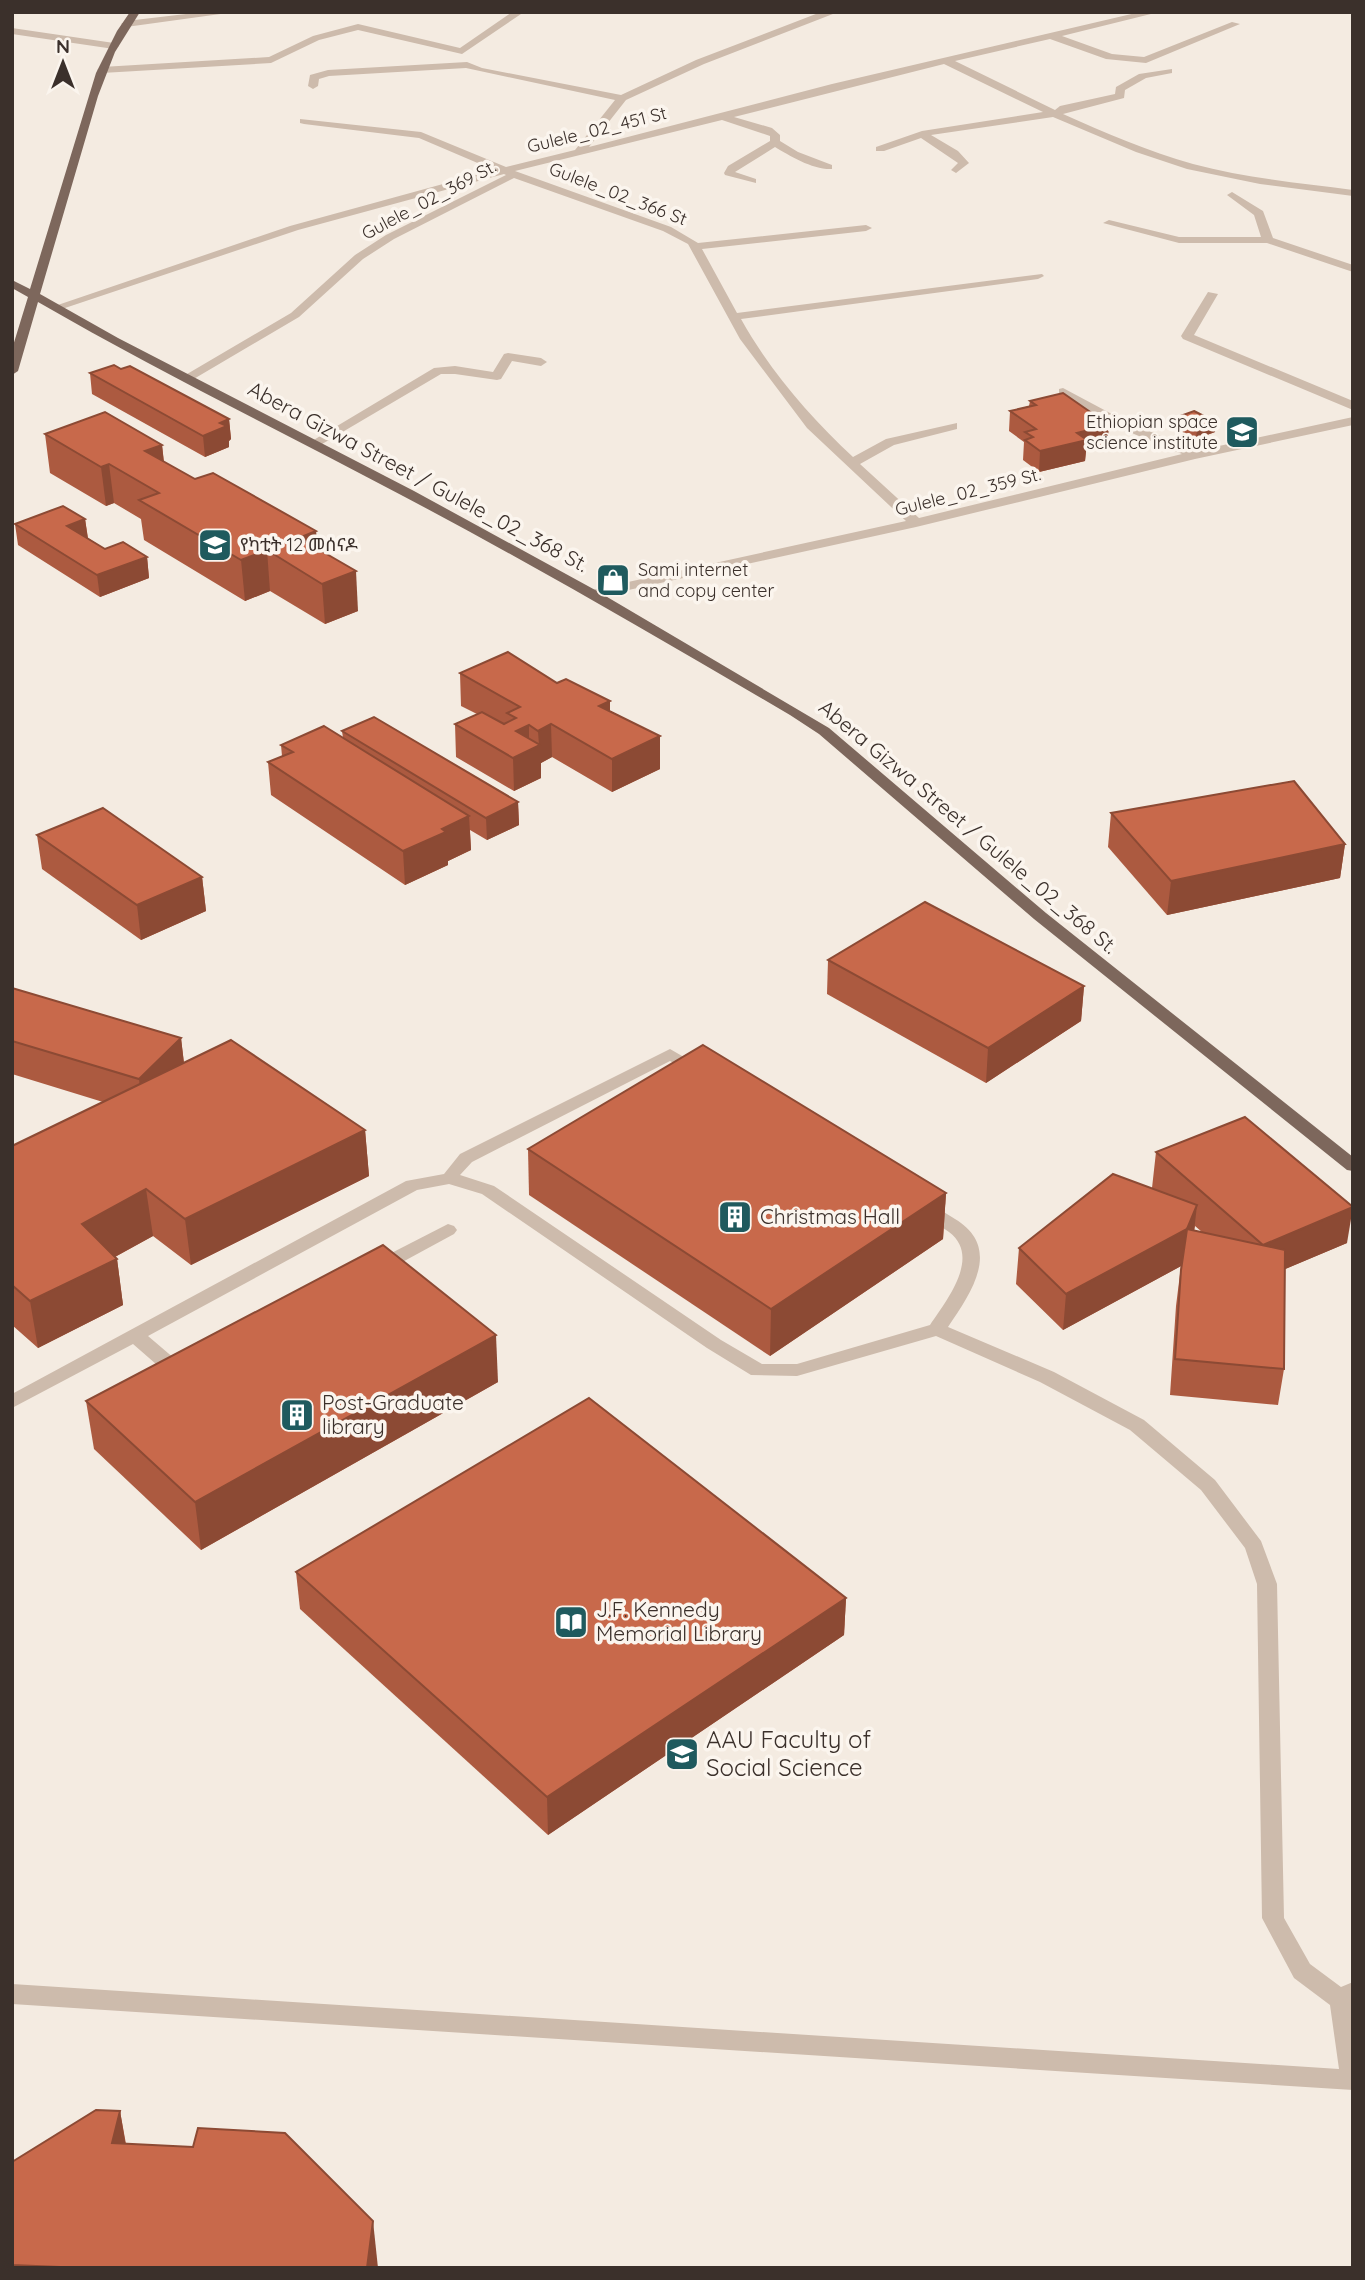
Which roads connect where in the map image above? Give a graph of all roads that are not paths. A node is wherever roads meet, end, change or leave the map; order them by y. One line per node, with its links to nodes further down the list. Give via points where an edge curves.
1 (135, 12): 6 (main road)
2 (230, 12): 6 (street)
3 (519, 12): 11 (street)
4 (831, 12): 17 (street, via 700,62)
5 (1154, 12): 9 (street, Gulele_02_451 St)
6 (126, 24): 10 (main road)
7 (1235, 24): 9 (street, via 1137,61)
8 (12, 31): 10 (street)
9 (1051, 36): 12 (street, Gulele_02_451 St)
10 (114, 46): 14 (main road)
11 (462, 51): 13 (street); 14 (street, via 358,27 316,38 271,60)
12 (944, 60): 18 (street); 19 (street, Gulele_02_451 St)
13 (467, 65): 16 (street, via 328,73 314,77); 17 (street)
14 (102, 70): 39 (main road)
15 (1168, 71): 18 (street, via 1129,82 1120,89 1120,96)
16 (313, 86)
17 (622, 98): 24 (street)
18 (1057, 113): 21 (street); 29 (street, via 1118,142 1181,163)
19 (722, 117): 22 (street, via 768,130 775,135); 24 (street, Gulele_02_451 St)
20 (304, 121): 27 (street, Gulele_02_366 St, via 421,135)
21 (922, 134): 23 (street); 26 (street, via 964,163)
22 (775, 142): 25 (street); 28 (street, via 729,173)
23 (880, 149)
24 (578, 153): 27 (street, Gulele_02_451 St)
25 (828, 167)
26 (957, 170)
27 (511, 173): 34 (street, Gulele_02_366 St, via 667,229); 40 (street, Gulele_02_451 St, via 418,192 294,228); 44 (street, Gulele_02_369 St., via 359,257 295,315)
28 (752, 181)
29 (1353, 193)
30 (1233, 195): 33 (street, via 1259,213)
31 (1109, 223): 33 (street, via 1179,240)
32 (866, 228): 34 (street)
33 (1268, 240): 35 (street)
34 (696, 246): 41 (street, Gulele_02_366 St)
35 (1353, 269)
36 (1038, 276): 41 (street)
37 (12, 282): 39 (main road, Abera Gizwa Street / Gulele_02_368 St.)
38 (1212, 294): 46 (street, via 1187,336)
39 (33, 295): 40 (main road, Abera Gizwa Street / Gulele_02_368 St.); 43 (main road)
40 (55, 308): 44 (main road, Abera Gizwa Street / Gulele_02_368 St.)
41 (733, 317): 51 (street, Gulele_02_366 St, via 811,425)
42 (541, 362): 49 (street, via 508,358 497,376 438,371)
43 (12, 371)
44 (188, 377): 49 (main road, Abera Gizwa Street / Gulele_02_368 St.)
45 (1063, 392): 50 (street, via 1119,423)
46 (1353, 406)
47 (1353, 421): 50 (street, Gulele_02_359 St.)
48 (953, 426): 51 (street, via 890,442)
49 (313, 444): 53 (main road, Abera Gizwa Street / Gulele_02_368 St.)
50 (1195, 454): 52 (street, Gulele_02_359 St.)
51 (852, 463): 52 (street, Gulele_02_366 St)
52 (916, 523): 53 (street, Gulele_02_359 St.)
53 (592, 594): 55 (main road, Abera Gizwa Street / Gulele_02_368 St., via 824,731 1040,916)
54 (717, 1082): 56 (street, via 670,1054 466,1158)
55 (1353, 1166)
56 (450, 1178): 60 (street, via 488,1190 758,1370 797,1370); 61 (street, via 412,1185)
57 (915, 1204): 60 (street, via 962,1233 972,1252 971,1274)
58 (448, 1230): 59 (street)
59 (362, 1276)
60 (937, 1329): 65 (street, via 1047,1377 1137,1425 1208,1485 1254,1546 1267,1584 1273,1919 1302,1971)
61 (135, 1335): 62 (street, via 178,1373); 63 (street)
62 (203, 1360)
63 (12, 1402)
64 (12, 1994): 66 (street)
65 (1347, 1996): 66 (street)
66 (1353, 2080)

